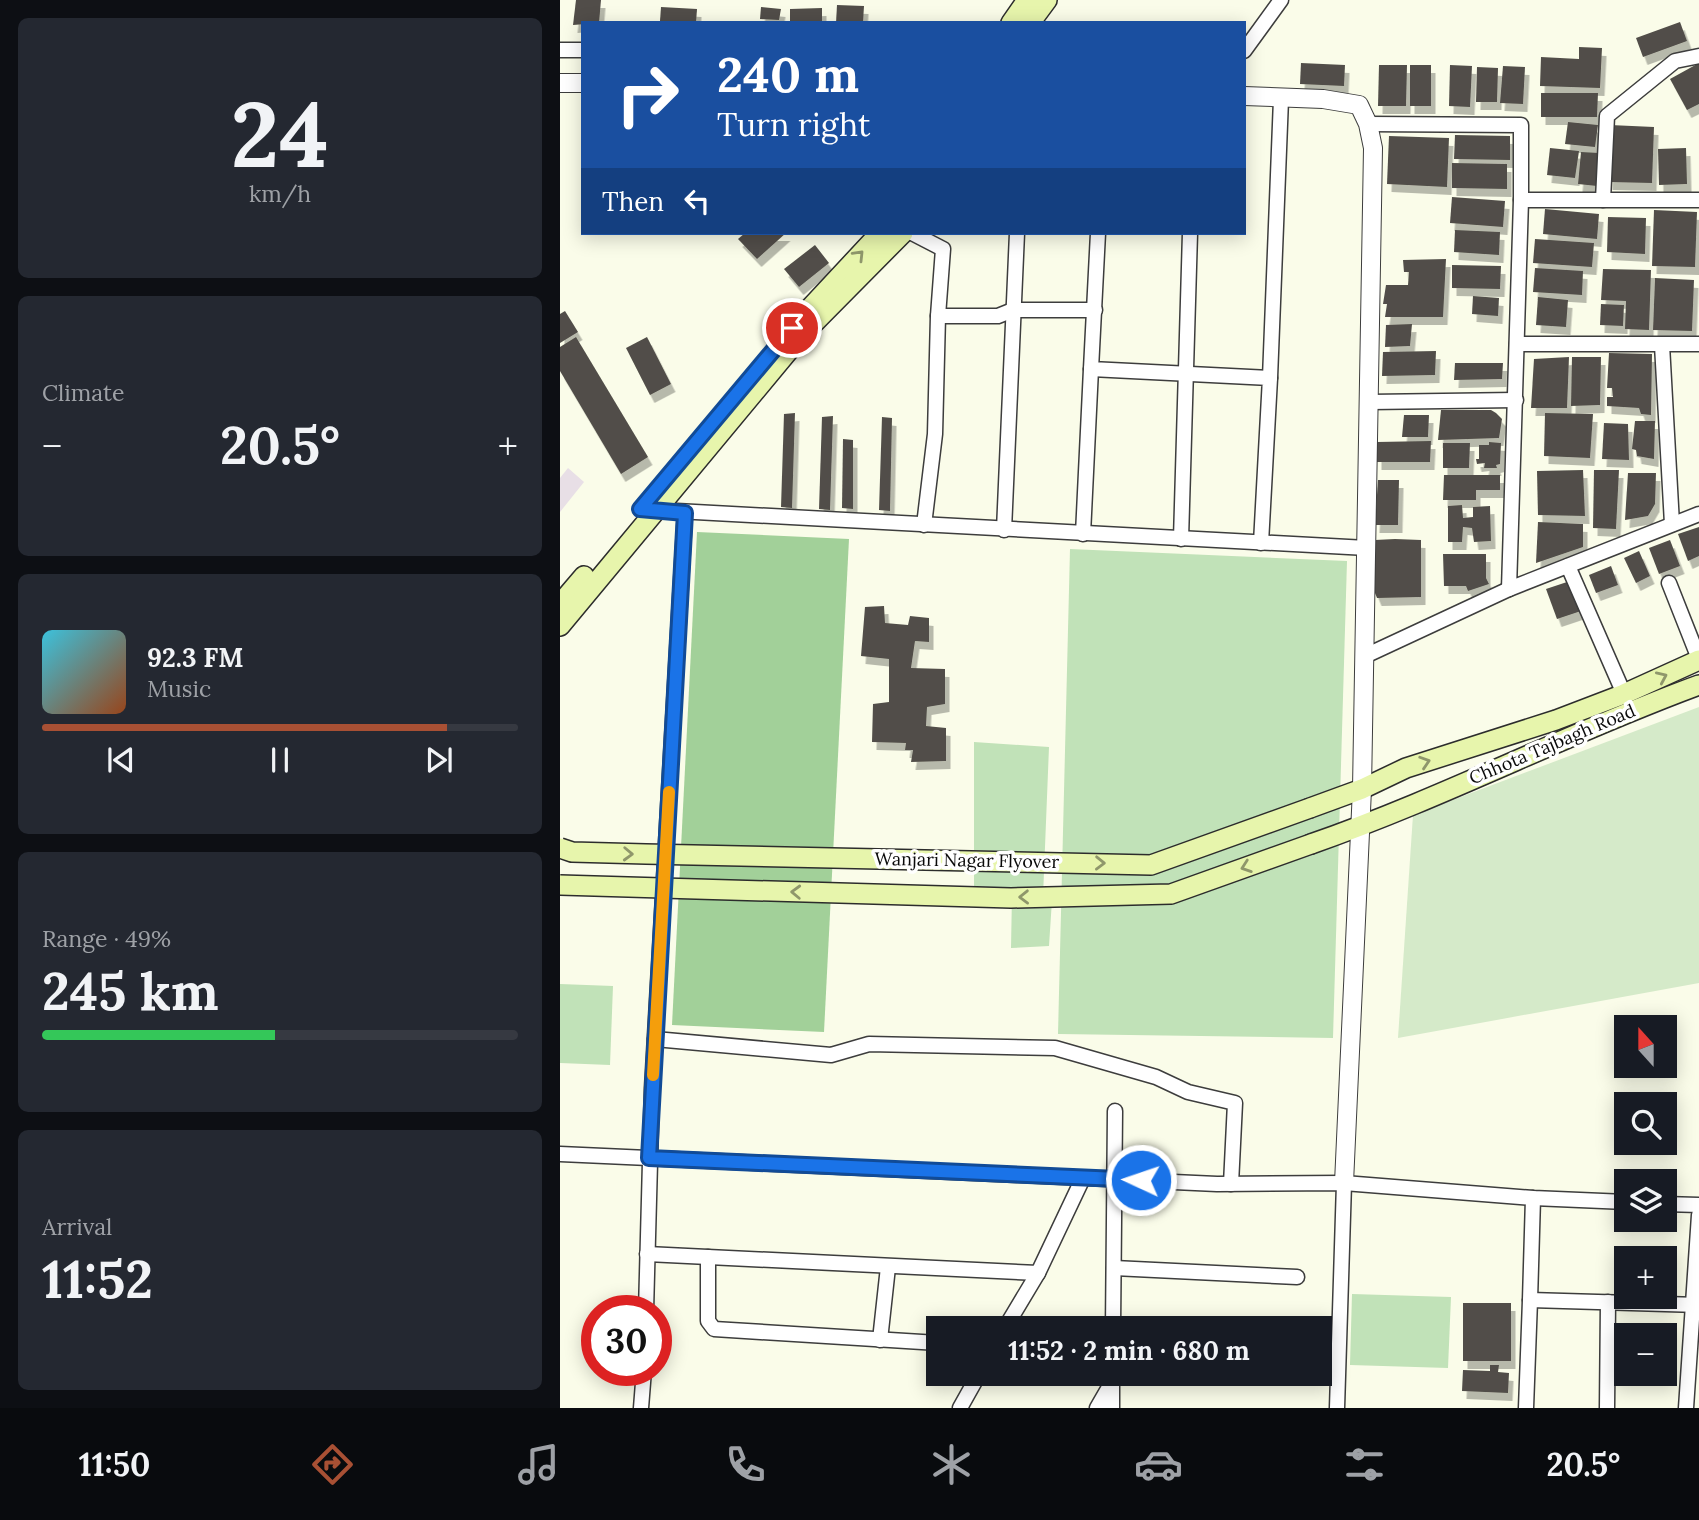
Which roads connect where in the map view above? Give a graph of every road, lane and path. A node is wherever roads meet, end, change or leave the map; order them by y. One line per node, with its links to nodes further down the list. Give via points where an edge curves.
1 (1027, 0): 4 (main road)
2 (1047, 0): 5 (main road)
3 (1281, 0): 6 (street)
4 (1012, 21)
5 (1031, 21)
6 (1246, 48)
7 (560, 50): 8 (street)
8 (581, 50)
9 (1699, 56): 16 (street, via 1675,61 1607,116)
10 (560, 83): 11 (street)
11 (581, 83)
12 (1246, 96): 13 (street)
13 (1281, 99): 14 (street, via 1359,105); 32 (street)
14 (1368, 124): 15 (street, via 1521,125); 34 (street, via 1373,148)
15 (1521, 200): 16 (street); 27 (street)
16 (1603, 200): 17 (street)
17 (1699, 200)
18 (878, 235): 35 (main road, one-way to 18, via 776,345)
19 (901, 235): 35 (main road, via 800,337)
20 (916, 235): 26 (street, via 943,249)
21 (1017, 235): 24 (street)
22 (1098, 235): 25 (street)
23 (1190, 235): 31 (street)
24 (1013, 310): 25 (street); 26 (street, via 998,316); 40 (street)
25 (1095, 310): 30 (street)
26 (938, 316): 39 (street)
27 (1517, 344): 29 (street); 33 (street)
28 (1699, 344): 29 (street)
29 (1662, 345): 38 (street)
30 (1091, 369): 31 (street); 41 (street)
31 (1186, 374): 32 (street); 42 (street)
32 (1270, 378): 43 (street)
33 (1516, 400): 34 (street); 47 (street)
34 (1370, 402): 44 (street)
35 (647, 510): 36 (street); 48 (main road); 49 (main road)
36 (685, 513): 39 (street); 58 (street)
37 (1699, 514): 38 (street)
38 (1672, 524): 45 (street)
39 (925, 526): 40 (street)
40 (1004, 530): 41 (street)
41 (1083, 534): 42 (street)
42 (1181, 539): 43 (street)
43 (1261, 543): 44 (street)
44 (1367, 548): 50 (street)
45 (1569, 566): 47 (street); 53 (street)
46 (1668, 583): 51 (street)
47 (1509, 589): 50 (street)
48 (560, 604)
49 (560, 626)
50 (1365, 656): 54 (street)
51 (1699, 660): 53 (main road, Wanjari Nagar Flyover, one-way to 51)
52 (1699, 685): 55 (main road, Chhota Tajbagh Road, via 1625,712)
53 (1624, 694): 54 (main road, Wanjari Nagar Flyover, one-way to 53, via 1406,768)
54 (1362, 789): 55 (street); 56 (main road, Wanjari Nagar Flyover, one-way to 54, bridge, via 572,852 1151,864)
55 (1360, 827): 57 (main road, Wanjari Nagar Flyover, one-way to 57, bridge, via 1171,894 1011,898); 64 (street)
56 (560, 848)
57 (560, 885)
58 (655, 1039): 61 (street); 65 (street, via 831,1055 869,1044 1055,1048 1235,1103)
59 (1115, 1111): 63 (street)
60 (560, 1154): 61 (street)
61 (649, 1158): 62 (street); 71 (street)
62 (1083, 1178): 63 (street); 75 (street)
63 (1115, 1179): 65 (street); 74 (street)
64 (1344, 1183): 65 (street); 66 (street); 93 (street)
65 (1231, 1184)
66 (1533, 1198): 67 (street); 78 (street)
67 (1614, 1201)
68 (1677, 1204): 69 (street)
69 (1699, 1205)
70 (1699, 1215): 80 (street)
71 (647, 1254): 72 (street); 77 (street)
72 (708, 1257): 73 (street); 83 (street, via 708,1321 714,1329)
73 (888, 1267): 75 (street); 83 (street)
74 (1114, 1268): 76 (street); 82 (street)
75 (1038, 1273): 81 (street)
76 (1297, 1277)
77 (646, 1295)
78 (1530, 1300): 79 (street); 94 (street)
79 (1608, 1302): 80 (street); 95 (street)
80 (1695, 1305): 96 (street)
81 (1012, 1316)
82 (1113, 1316)
83 (880, 1340): 84 (street)
84 (926, 1342)
85 (642, 1386): 89 (street)
86 (972, 1386): 90 (street)
87 (1108, 1386): 91 (street)
88 (1112, 1386): 92 (street)
89 (641, 1408)
90 (960, 1408)
91 (1097, 1408)
92 (1112, 1408)
93 (1337, 1408)
94 (1526, 1408)
95 (1607, 1408)
96 (1686, 1408)

